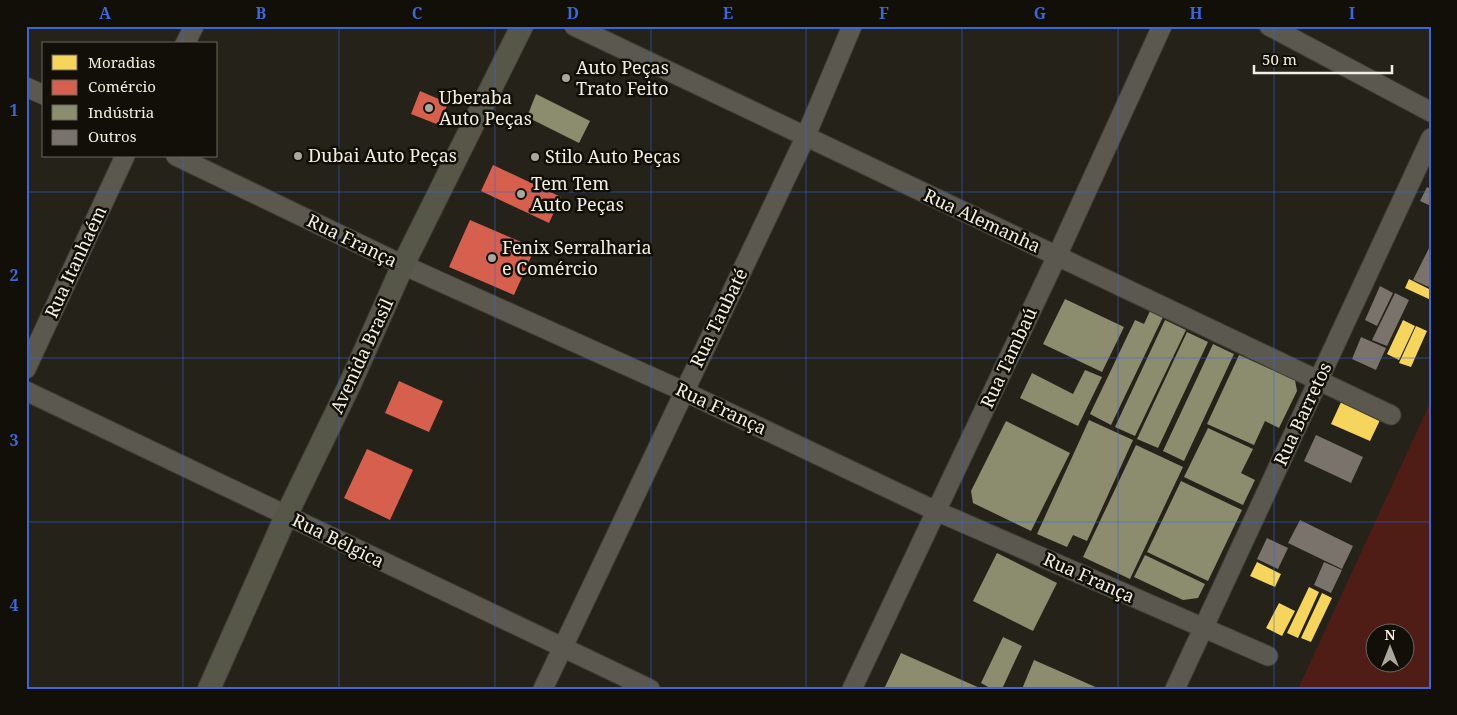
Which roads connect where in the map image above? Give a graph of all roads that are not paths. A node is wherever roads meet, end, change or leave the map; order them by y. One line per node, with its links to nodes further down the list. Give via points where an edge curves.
1 (194, 26): 7 (street)
2 (522, 26): 16 (main road, Avenida Brasil)
3 (574, 26): 11 (street, Rua Alemanha)
4 (852, 26): 11 (street, Rua Taubaté)
5 (1162, 26): 15 (street, Rua Tambaú)
6 (1268, 26): 10 (street)
7 (186, 42)
8 (26, 88): 9 (street)
9 (42, 94)
10 (1431, 112)
11 (805, 138): 15 (street, Rua Alemanha); 20 (street, Rua Taubaté)
12 (1431, 138): 18 (street, Rua Barretos)
13 (124, 158): 17 (street, Rua Itanhaém)
14 (180, 158): 16 (street, Rua França)
15 (1057, 256): 18 (street, Rua Alemanha); 22 (street, Rua Tambaú)
16 (403, 265): 20 (street, Rua França); 23 (main road, Avenida Brasil)
17 (26, 369)
18 (1318, 380): 21 (street, Rua Alemanha); 24 (street, Rua Barretos)
19 (26, 391): 23 (street, Rua Bélgica)
20 (684, 391): 22 (street, Rua França); 25 (street, Rua Taubaté)
21 (1391, 415)
22 (936, 511): 24 (street, Rua França); 30 (street, Rua Tambaú)
23 (286, 516): 25 (street, Rua Bélgica); 27 (main road, Avenida Brasil)
24 (1203, 628): 26 (street, Rua França); 31 (street, Rua Barretos)
25 (563, 649): 28 (street, Rua Taubaté); 29 (street, Rua Bélgica)
26 (1268, 656)
27 (209, 689)
28 (543, 689)
29 (650, 689)
30 (852, 689)
31 (1175, 689)

